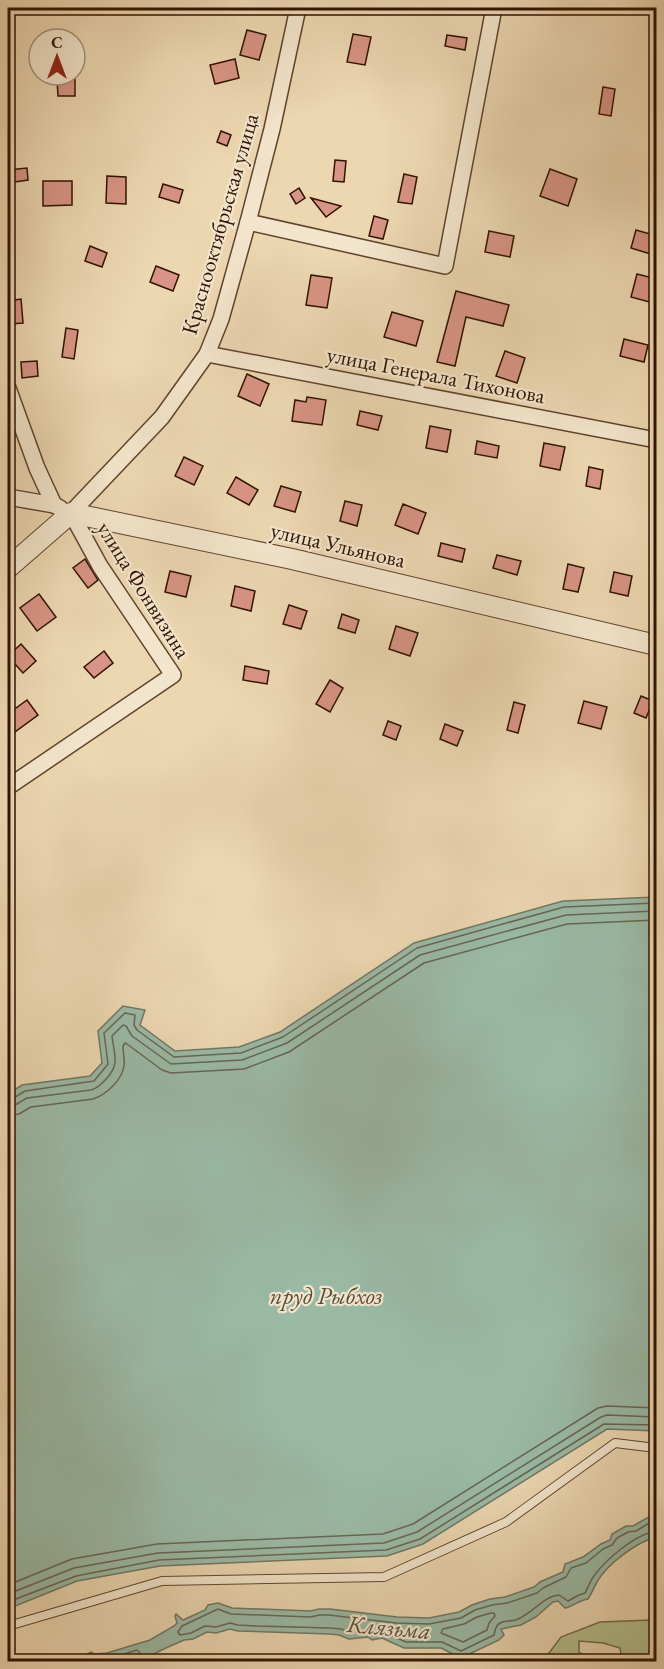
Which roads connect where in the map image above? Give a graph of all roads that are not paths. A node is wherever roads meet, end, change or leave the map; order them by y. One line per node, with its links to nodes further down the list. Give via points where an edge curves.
1 (298, 8): 3 (street, Краснооктябрьская улица)
2 (494, 8): 3 (street, via 445,266)
3 (248, 222): 4 (street, Краснооктябрьская улица)
4 (207, 354): 6 (street, улица Генерала Тихонова); 8 (street, Краснооктябрьская улица, via 162,417)
5 (8, 388): 8 (street, via 37,468)
6 (657, 440)
7 (8, 497): 8 (street, улица Ульянова)
8 (62, 509): 9 (street); 10 (street, улица Ульянова); 11 (street, улица Фонвизина, via 173,675)
9 (8, 568)
10 (657, 645)
11 (8, 787)
12 (657, 1448): 13 (lane, via 615,1443 506,1522 384,1577 162,1581)
13 (8, 1626)

